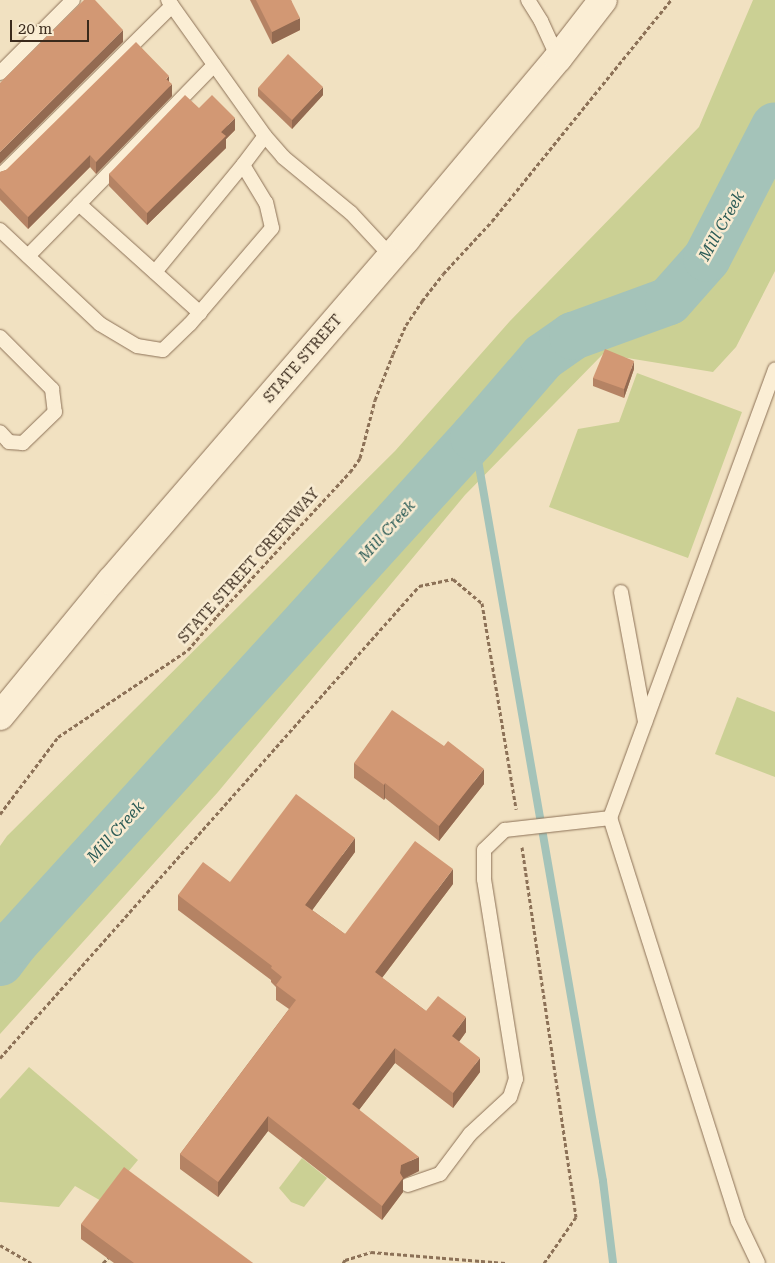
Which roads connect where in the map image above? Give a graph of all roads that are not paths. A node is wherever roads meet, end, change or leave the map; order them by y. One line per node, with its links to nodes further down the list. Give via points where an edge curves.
1 (73, 0): 7 (lane)
2 (528, 0): 5 (lane)
3 (603, 0): 5 (main road, STATE STREET)
4 (170, 3): 6 (lane); 10 (lane)
5 (558, 58): 14 (main road, STATE STREET)
6 (214, 65): 8 (lane); 11 (lane)
7 (0, 73)
8 (265, 136): 9 (lane); 14 (lane, via 283,158 351,213)
9 (243, 165): 15 (lane); 16 (lane, via 266,203 272,228)
10 (0, 176)
11 (79, 204): 13 (lane); 15 (lane)
12 (0, 230): 13 (lane)
13 (28, 256): 16 (lane, via 100,324 137,346 163,350)
14 (392, 256): 21 (main road, STATE STREET, via 123,566)
15 (155, 272): 16 (lane)
16 (200, 313)
17 (0, 337): 19 (lane, via 52,389 55,412 23,443 9,442)
18 (775, 369): 22 (lane)
19 (0, 432)
20 (621, 592): 22 (lane)
21 (0, 716)
22 (645, 722): 23 (lane)
23 (610, 818): 24 (lane, via 505,830 484,850 484,879 516,1079 510,1097 470,1134 440,1174); 25 (lane, via 738,1221)
24 (408, 1185)
25 (758, 1263)

